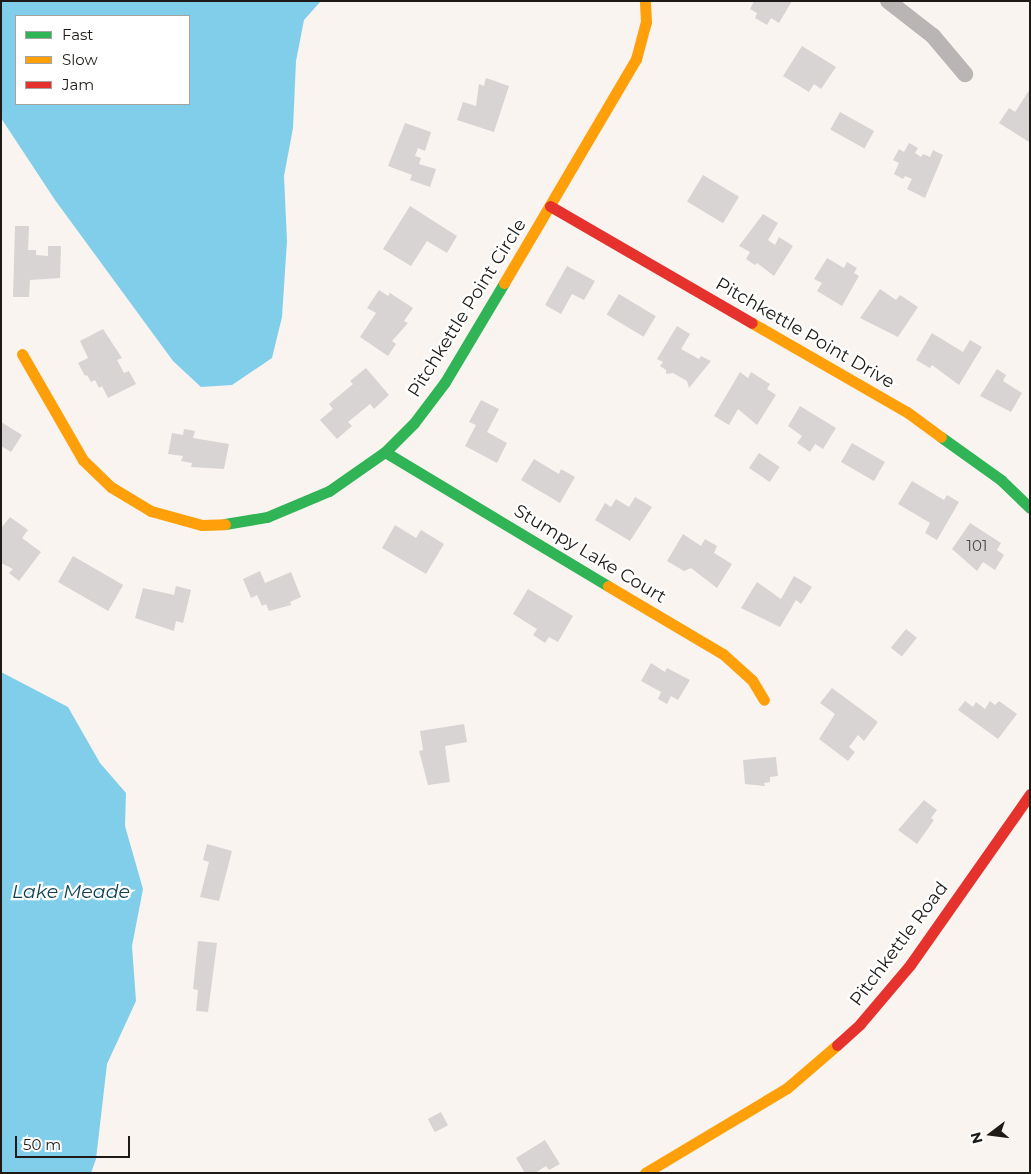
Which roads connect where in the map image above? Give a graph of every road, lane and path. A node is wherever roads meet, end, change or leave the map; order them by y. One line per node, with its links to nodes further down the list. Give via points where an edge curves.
1 (645, 1): 4 (street, Pitchkettle Point Circle, via 646,22 636,59)
2 (888, 1): 3 (street, via 933,36)
3 (965, 74)
4 (550, 206): 6 (street, Pitchkettle Point Circle, via 445,382 414,423); 7 (street, Pitchkettle Point Drive, via 907,412 1001,480)
5 (22, 354): 6 (street, Pitchkettle Point Circle, via 69,440 89,468 132,501 176,519 218,526 267,517 329,491)
6 (385, 452): 8 (street, Stumpy Lake Court, via 723,654 752,680)
7 (1030, 508)
8 (764, 700)
9 (1030, 794): 10 (street, Pitchkettle Road, via 910,965 860,1024 787,1088)
10 (645, 1173)

